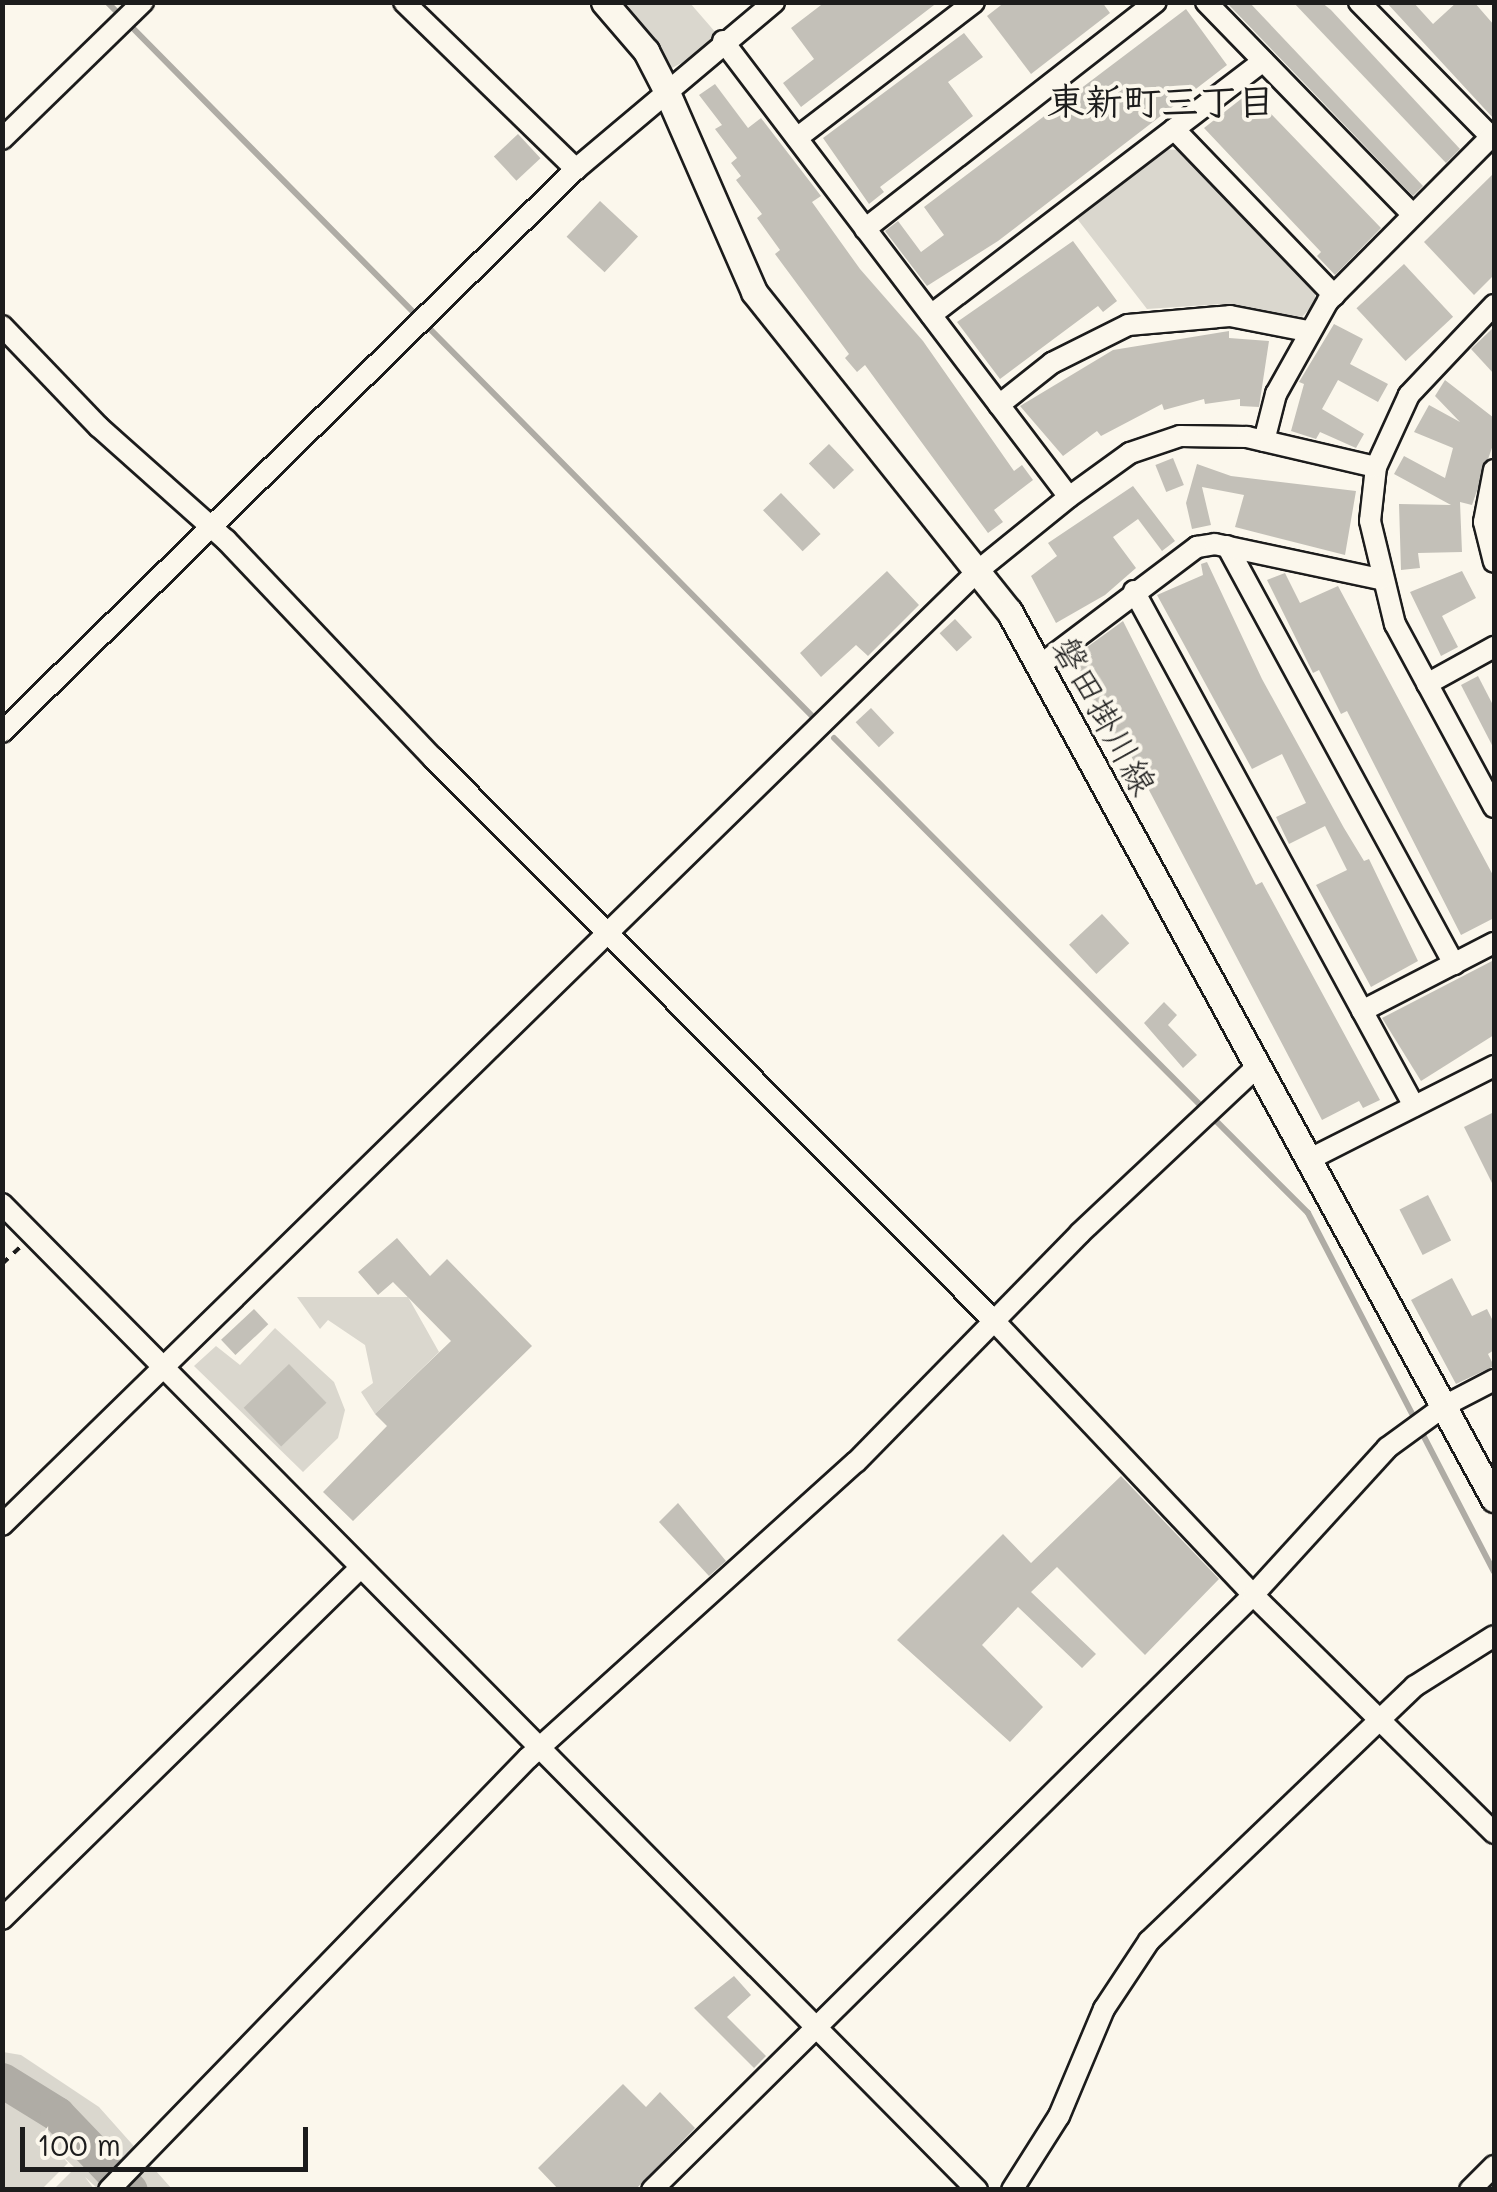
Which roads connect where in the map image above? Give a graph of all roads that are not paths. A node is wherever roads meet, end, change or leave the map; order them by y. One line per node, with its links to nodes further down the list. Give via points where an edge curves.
1 (142, 2): 15 (street)
2 (404, 2): 16 (street)
3 (604, 2): 11 (main road, 磐田掛川線)
4 (774, 2): 9 (street)
5 (974, 2): 14 (street)
6 (1156, 2): 18 (street)
7 (1206, 2): 10 (street)
8 (1359, 2): 13 (street)
9 (723, 41): 11 (street); 14 (street)
10 (1263, 61): 12 (street); 17 (street)
11 (666, 88): 16 (street); 32 (main road, 磐田掛川線, via 754,292)
12 (1174, 129): 19 (street); 21 (street)
13 (1493, 136): 17 (street)
14 (797, 138): 18 (street)
15 (2, 139)
16 (576, 169): 29 (street)
17 (1414, 216): 19 (street)
18 (866, 229): 21 (street)
19 (1334, 294): 23 (street)
20 (1494, 306): 26 (street, via 1409,395)
21 (931, 315): 24 (street)
22 (2, 326): 29 (street)
23 (1307, 331): 24 (street, via 1230,316 1128,325 1052,363); 25 (street, via 1276,394)
24 (999, 404): 28 (street)
25 (1264, 441): 26 (street); 28 (street, via 1212,434 1152,443)
26 (1376, 467): 33 (street, via 1370,520)
27 (1494, 470): 31 (street, via 1484,522)
28 (1069, 497): 32 (street)
29 (208, 528): 38 (street); 40 (street)
30 (1227, 546): 33 (street); 34 (street, via 1197,547); 42 (street)
31 (1494, 562)
32 (980, 569): 36 (main road, 磐田掛川線); 40 (street)
33 (1380, 579): 37 (street)
34 (1134, 591): 36 (street); 43 (street)
35 (1494, 648): 37 (street)
36 (1039, 666): 44 (main road, 磐田掛川線)
37 (1427, 684): 39 (street)
38 (2, 732)
39 (1494, 808)
40 (612, 933): 49 (street); 50 (street)
41 (1494, 943): 42 (street)
42 (1454, 964): 43 (street)
43 (1362, 1011): 46 (street)
44 (1258, 1066): 47 (main road, 磐田掛川線); 49 (street)
45 (1494, 1067): 46 (street)
46 (1414, 1106): 47 (street)
47 (1310, 1158): 52 (main road, 磐田掛川線)
48 (2, 1204): 50 (street)
49 (995, 1322): 56 (street); 59 (street, via 782,1532)
50 (164, 1365): 54 (street); 55 (street)
51 (1494, 1380): 52 (street)
52 (1446, 1405): 53 (main road, 磐田掛川線); 56 (street, via 1387,1448)
53 (1494, 1499)
54 (2, 1524)
55 (360, 1568): 59 (street); 61 (street)
56 (1253, 1594): 58 (street); 62 (street)
57 (1494, 1636): 58 (street)
58 (1378, 1718): 60 (street); 67 (street, via 1150,1941 1104,2009 1059,2116)
59 (540, 1750): 62 (street); 64 (street)
60 (1494, 1833)
61 (2, 1918)
62 (817, 2027): 65 (street); 66 (street)
63 (1494, 2166): 68 (street)
64 (109, 2190)
65 (652, 2190)
66 (976, 2190)
67 (1012, 2190)
68 (1470, 2190)

